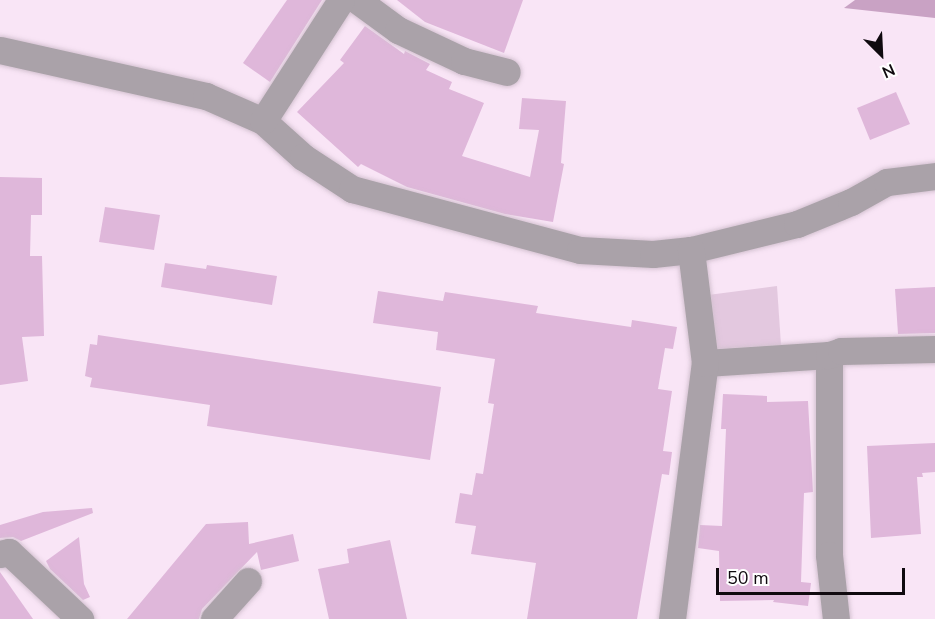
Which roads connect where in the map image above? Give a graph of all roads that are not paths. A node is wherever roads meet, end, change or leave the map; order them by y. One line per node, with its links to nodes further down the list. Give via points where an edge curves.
1 (341, 0): 5 (street)
2 (357, 0): 4 (street, via 398,30 464,61)
3 (0, 50): 5 (street, via 206,96)
4 (507, 72)
5 (263, 121): 7 (street, via 303,157 352,189 580,250 653,254)
6 (935, 176): 7 (street, via 887,182 797,224)
7 (692, 250): 10 (street)
8 (935, 349): 9 (street, via 841,351)
9 (829, 355): 10 (street); 16 (street, via 829,555)
10 (705, 363): 15 (street)
11 (0, 554): 13 (street, via 9,552)
12 (248, 581): 14 (street)
13 (80, 619)
14 (214, 619)
15 (672, 619)
16 (836, 619)

